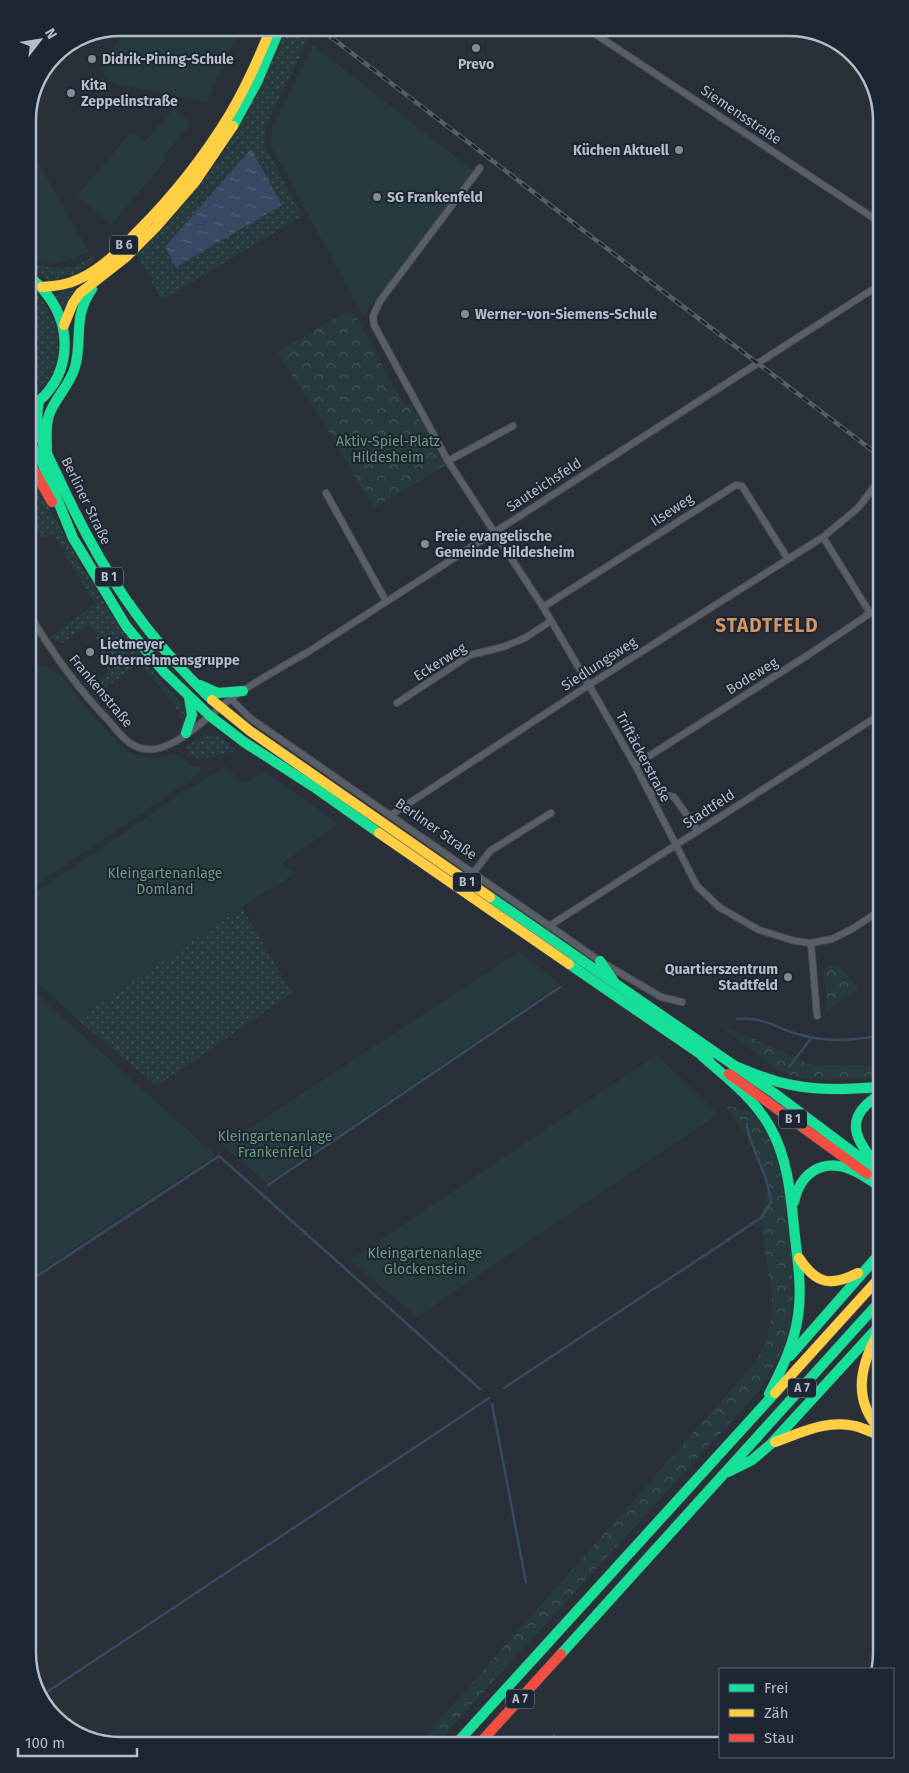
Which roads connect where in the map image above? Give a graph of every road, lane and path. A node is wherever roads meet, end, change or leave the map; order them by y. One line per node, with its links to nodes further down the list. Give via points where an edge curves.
1 (268, 36): 8 (main road, B 6, via 246,85 220,130 162,207 111,258 91,273 66,285)
2 (277, 36): 6 (main road, B 6, via 245,105 213,156 157,226)
3 (598, 36): 5 (street, Siemensstraße)
4 (480, 168): 16 (street, Triftäckerstraße, via 380,301 373,316 374,325)
5 (873, 217)
6 (106, 274): 10 (main road, B 6, via 77,297); 15 (main road, via 81,308 74,368 47,420)
7 (36, 282): 8 (main road)
8 (42, 287): 10 (main road, via 55,303)
9 (873, 290): 20 (street, Sauteichsfeld)
10 (64, 325): 11 (main road, via 63,363 56,381)
11 (39, 401): 12 (main road); 15 (main road, Berliner Straße / B 1, via 36,419)
12 (36, 403)
13 (513, 426): 16 (street)
14 (36, 451): 22 (main road, Berliner Straße / B 1)
15 (47, 454): 30 (main road, Berliner Straße / B 1, via 108,576 136,618)
16 (448, 461): 20 (street, Triftäckerstraße)
17 (36, 474): 22 (main road)
18 (873, 489): 21 (street, Siedlungsweg, via 858,508)
19 (326, 493): 24 (street)
20 (493, 533): 24 (street, Sauteichsfeld); 25 (street, Triftäckerstraße)
21 (822, 537): 23 (street, Siedlungsweg); 27 (street)
22 (73, 538): 33 (main road, Berliner Straße / B 1, via 137,640)
23 (788, 559): 25 (street, Ilseweg, via 742,486 736,485); 31 (street, Siedlungsweg)
24 (386, 602): 32 (street, Sauteichsfeld)
25 (543, 607): 28 (street, Triftäckerstraße)
26 (873, 611): 27 (street, Bodeweg)
27 (870, 613): 40 (street, Bodeweg)
28 (551, 621): 31 (street, Triftäckerstraße); 35 (street, Eckerweg, via 525,638 470,655)
29 (36, 624): 39 (street, Frankenstraße, via 65,669 101,714 130,743 153,750)
30 (195, 683): 32 (main road, via 218,693); 36 (main road, Berliner Straße / B 1)
31 (589, 685): 40 (street, Triftäckerstraße); 43 (street, Siedlungsweg)
32 (243, 691): 34 (street, Sauteichsfeld)
33 (189, 696): 37 (main road, Berliner Straße / B 1); 39 (main road, via 192,718)
34 (231, 699): 36 (street, Sauteichsfeld); 43 (street, Berliner Straße, via 250,718)
35 (397, 703)
36 (221, 707): 37 (street); 51 (main road, B 1, via 250,731)
37 (210, 716): 39 (street); 54 (main road, B 1)
38 (873, 720): 44 (street, Stadtfeld)
39 (186, 734)
40 (635, 765): 41 (street, Triftäckerstraße)
41 (648, 790): 44 (street, via 674,797); 45 (street, Triftäckerstraße)
42 (551, 813): 46 (street, via 490,851)
43 (391, 815): 46 (street, Berliner Straße)
44 (698, 831): 45 (street, Stadtfeld)
45 (675, 846): 48 (street, Stadtfeld); 49 (street, Triftäckerstraße, via 697,886 719,907 759,930)
46 (474, 872): 48 (street, Berliner Straße)
47 (873, 916): 49 (street, Triftäckerstraße, via 843,934 824,942)
48 (549, 926): 50 (street, Berliner Straße)
49 (811, 943): 53 (street)
50 (600, 961): 51 (main road); 52 (street, Berliner Straße, via 661,997)
51 (615, 983): 55 (main road, B 1)
52 (682, 1002)
53 (817, 1016)
54 (702, 1056): 60 (main road, B 1); 62 (main road, via 757,1107 770,1127 787,1171)
55 (733, 1065): 56 (main road, via 798,1086); 59 (main road, B 1)
56 (873, 1087)
57 (873, 1097): 58 (main road, via 861,1106 856,1125 860,1142)
58 (873, 1161)
59 (873, 1165)
60 (873, 1179)
61 (873, 1181): 62 (main road, via 848,1168 825,1166 814,1169 799,1183)
62 (792, 1211): 63 (main road)
63 (797, 1254): 65 (main road, via 806,1270 823,1282 845,1280); 70 (main road, via 798,1316)
64 (873, 1261): 65 (main road)
65 (868, 1266): 70 (main road)
66 (873, 1286): 71 (main road, A 7)
67 (873, 1310): 75 (main road, A 7)
68 (873, 1336): 74 (main road)
69 (873, 1342): 72 (main road, via 862,1371 861,1391 866,1412)
70 (786, 1361): 71 (main road)
71 (759, 1412): 76 (main road, A 7)
72 (873, 1422)
73 (873, 1433): 74 (main road, via 840,1424 805,1431)
74 (771, 1444): 75 (main road, via 752,1460)
75 (722, 1475): 77 (main road, A 7)
76 (462, 1737)
77 (485, 1737)

